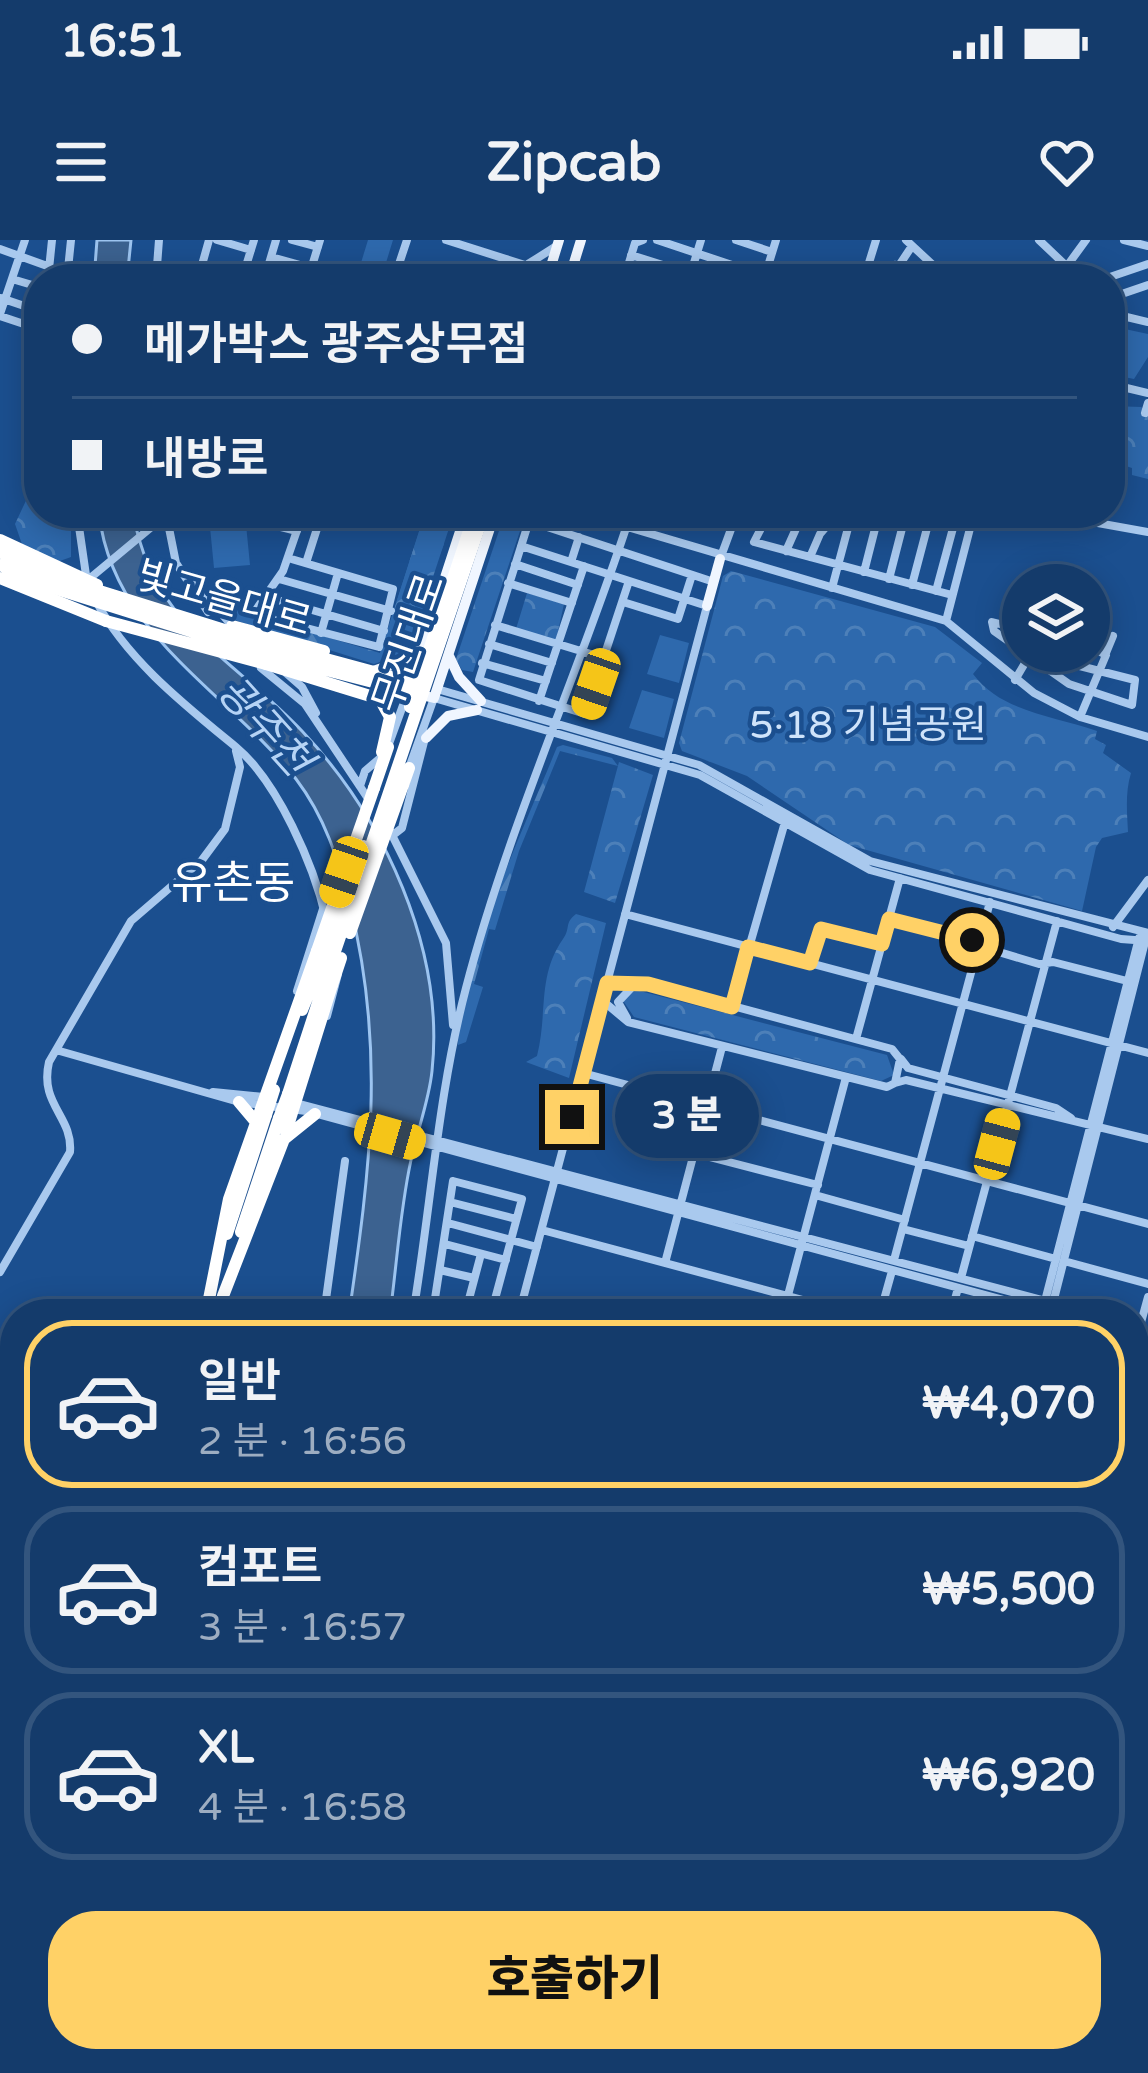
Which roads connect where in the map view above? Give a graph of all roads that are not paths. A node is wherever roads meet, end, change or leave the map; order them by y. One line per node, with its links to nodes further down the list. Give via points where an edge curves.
1 (26, 240): 22 (street)
2 (213, 240): 17 (street)
3 (276, 240): 23 (street)
4 (292, 240): 16 (street)
5 (446, 240): 27 (street)
6 (643, 240): 21 (street)
7 (657, 240): 20 (street)
8 (701, 240): 20 (street)
9 (736, 240): 19 (street)
10 (776, 240): 19 (street)
11 (1124, 240): 15 (street)
12 (559, 242): 28 (street)
13 (1044, 242): 35 (street)
14 (909, 243): 34 (street)
15 (1144, 243)
16 (319, 244)
17 (253, 245)
18 (0, 249): 22 (street)
19 (772, 252): 33 (street)
20 (697, 253): 31 (street); 32 (street)
21 (632, 255): 29 (street); 30 (street)
22 (20, 256): 24 (street); 37 (street)
23 (271, 257): 25 (street); 26 (street)
24 (44, 264)
25 (269, 264)
26 (287, 264)
27 (523, 264)
28 (527, 264)
29 (629, 264)
30 (657, 264)
31 (694, 264)
32 (728, 264)
33 (768, 264)
34 (932, 264)
35 (1065, 264)
36 (1145, 265): 39 (street)
37 (12, 279): 38 (street); 40 (street)
38 (24, 283)
39 (1148, 285)
40 (2, 299): 42 (street)
41 (1148, 304): 43 (street)
42 (0, 315)
43 (1146, 321)
44 (78, 528): 70 (street)
45 (151, 528): 93 (street)
46 (169, 528): 72 (street)
47 (285, 528): 67 (street)
48 (298, 528): 67 (street)
49 (317, 528): 80 (street)
50 (464, 528): 114 (main road, 무진대로)
51 (465, 528): 157 (highway, 무진대로, bridge)
52 (478, 528): 157 (highway, 무진대로, bridge)
53 (490, 528): 125 (main road, 무진대로)
54 (527, 528): 71 (street)
55 (553, 528): 68 (street)
56 (626, 528): 73 (street); 78 (street)
57 (731, 528): 78 (street)
58 (762, 528): 74 (street, via 754,542)
59 (796, 528): 74 (street)
60 (825, 528): 76 (street)
61 (848, 528): 82 (street)
62 (875, 528): 85 (street)
63 (902, 528): 92 (street)
64 (927, 528): 98 (street)
65 (953, 528): 100 (street)
66 (970, 528): 103 (street)
67 (297, 531): 77 (street)
68 (579, 537): 73 (street); 79 (street)
69 (0, 540): 89 (highway)
70 (80, 540): 89 (street, via 71,561); 93 (street)
71 (521, 546): 79 (street); 81 (street)
72 (173, 547): 110 (street); 116 (street)
73 (618, 550): 87 (street); 88 (street)
74 (786, 551): 76 (street)
75 (0, 553): 89 (highway, 빛고을대로)
76 (810, 557): 82 (street)
77 (289, 558): 80 (street); 91 (street)
78 (720, 559): 95 (main road); 99 (street)
79 (571, 562): 84 (street)
80 (306, 563): 86 (street)
81 (515, 564): 96 (street); 97 (street)
82 (838, 565): 85 (street); 99 (street)
83 (0, 566): 89 (highway, 빛고을대로)
84 (584, 566): 87 (street); 97 (street)
85 (864, 572): 92 (street)
86 (338, 573): 101 (street); 109 (street, via 393,589)
87 (610, 575): 94 (street); 124 (street)
88 (692, 575): 95 (street); 104 (street)
89 (50, 576): 93 (highway); 107 (highway, via 71,591); 127 (highway, 빛고을대로, bridge)
90 (0, 578): 107 (highway)
91 (279, 578): 101 (street); 102 (street)
92 (889, 578): 98 (street)
93 (94, 580): 112 (street); 116 (highway, bridge)
94 (629, 581): 104 (street); 105 (street)
95 (714, 582): 108 (main road)
96 (508, 583): 106 (street); 115 (street)
97 (578, 585): 106 (street)
98 (912, 585): 100 (street)
99 (832, 588): 113 (street)
100 (936, 591): 103 (street)
101 (332, 594): 109 (street); 111 (street)
102 (264, 596): 111 (street); 118 (street, via 253,614)
103 (952, 596): 113 (street)
104 (685, 599): 105 (street, via 678,619); 108 (street)
105 (623, 602): 126 (street)
106 (572, 603): 121 (street)
107 (65, 605): 112 (highway)
108 (707, 606): 155 (street)
109 (391, 611): 117 (street)
110 (208, 612)
111 (326, 614): 117 (street); 118 (street)
112 (106, 621): 127 (highway, bridge); 153 (street)
113 (946, 621): 139 (street)
114 (429, 622): 123 (main road, 무진대로); 132 (main road, via 412,656)
115 (495, 625): 120 (street); 121 (street)
116 (232, 626): 131 (highway)
117 (384, 631): 118 (street, via 376,649)
118 (321, 633)
119 (1113, 636): 122 (street)
120 (489, 644): 128 (street); 129 (street)
121 (558, 644): 124 (street); 128 (street)
122 (1110, 644)
123 (422, 645): 125 (main road, via 430,661); 141 (main road, 무진대로)
124 (584, 652): 126 (street); 146 (street)
125 (448, 653): 143 (main road, 무진대로); 145 (main road)
126 (604, 658): 146 (street, via 585,714)
127 (266, 659): 130 (highway, 빛고을대로); 131 (highway, 빛고을대로); 148 (street); 148 (street, via 302,687); 154 (highway, via 374,696 388,711)
128 (552, 663): 140 (street)
129 (482, 664): 140 (street); 144 (street, via 483,685)
130 (310, 666): 141 (highway, 빛고을대로); 154 (highway, via 384,699 393,722)
131 (357, 667): 132 (highway, 빛고을대로)
132 (372, 671): 141 (highway, 빛고을대로)
133 (1020, 672): 139 (street)
134 (1049, 672): 138 (street)
135 (1053, 672): 138 (street)
136 (1099, 672): 142 (street)
137 (1103, 672): 142 (street, via 1138,682 1132,705)
138 (1052, 675): 142 (street)
139 (1015, 680): 147 (street)
140 (546, 681): 144 (street)
141 (409, 687): 143 (main road, 빛고을대로); 149 (street)
142 (1090, 692): 147 (street)
143 (436, 693): 145 (street); 151 (street)
144 (539, 700): 146 (street)
145 (479, 706): 150 (street); 151 (main road)
146 (565, 708): 150 (street)
147 (1080, 717): 152 (street)
148 (318, 721): 157 (street)
149 (399, 721): 151 (street, via 414,717); 154 (street)
150 (557, 728): 155 (street); 187 (street, via 500,870)
151 (424, 734): 156 (street); 159 (street, via 402,828)
152 (1148, 737)
153 (227, 741): 163 (street, via 285,812); 190 (street, via 240,763 225,829 196,867 131,921)
154 (382, 755): 157 (highway)
155 (666, 760): 158 (street, via 728,777); 164 (street)
156 (410, 768): 175 (highway, bridge)
157 (377, 789): 159 (street); 175 (highway, bridge)
158 (787, 819): 160 (street); 171 (street)
159 (393, 836): 187 (street, via 449,954)
160 (901, 874): 162 (street); 165 (street); 167 (street)
161 (1148, 880): 167 (street)
162 (990, 901): 166 (street); 170 (street)
163 (324, 907): 175 (street); 199 (street)
164 (626, 914): 171 (street); 174 (street)
165 (889, 919): 169 (street); 170 (street)
166 (1057, 921): 168 (street); 173 (street)
167 (1112, 928): 168 (street)
168 (1144, 937): 179 (street)
169 (882, 944): 172 (street, via 821,929); 176 (street)
170 (978, 946): 173 (street); 181 (street)
171 (748, 947): 172 (street); 182 (street)
172 (810, 963): 176 (street)
173 (1045, 963): 179 (street); 184 (street)
174 (612, 966): 177 (street); 178 (street)
175 (328, 967): 199 (highway); 199 (highway); 199 (highway, via 308,1034); 199 (highway, via 303,1006)
176 (872, 980): 181 (street); 186 (street)
177 (607, 983): 178 (street); 180 (street)
178 (648, 984): 182 (street); 185 (street, via 630,985 620,997)
179 (1139, 985): 188 (street)
180 (603, 1000): 183 (street); 185 (street)
181 (963, 1003): 184 (street); 194 (street)
182 (732, 1007): 186 (street)
183 (597, 1020): 185 (street); 193 (street)
184 (1030, 1022): 188 (street); 198 (street)
185 (631, 1023): 189 (street)
186 (856, 1040): 192 (street)
187 (453, 1042): 209 (street)
188 (1118, 1045): 191 (street); 205 (street)
189 (722, 1047): 195 (street); 200 (street)
190 (56, 1050): 199 (street); 238 (street, via 45,1089 70,1135 70,1152)
191 (1148, 1053)
192 (900, 1058): 194 (street); 196 (street)
193 (583, 1073): 200 (street); 213 (street)
194 (943, 1078): 197 (street); 198 (street)
195 (845, 1081): 196 (street); 208 (street)
196 (895, 1083): 197 (street)
197 (940, 1089): 201 (street); 212 (street)
198 (1010, 1096): 201 (street); 203 (street)
199 (273, 1102): 202 (street); 204 (street); 206 (highway); 242 (highway); 244 (highway)
200 (706, 1107): 208 (street); 210 (street)
201 (1007, 1107): 203 (street); 214 (street)
202 (315, 1114): 204 (street); 206 (highway)
203 (1072, 1119): 205 (street)
204 (351, 1121): 209 (street)
205 (1096, 1125): 207 (street); 219 (street)
206 (284, 1138): 242 (highway)
207 (1148, 1139)
208 (830, 1140): 212 (street); 216 (street)
209 (435, 1145): 213 (street); 247 (street)
210 (694, 1153): 216 (street); 220 (street)
211 (345, 1160): 246 (street)
212 (920, 1164): 214 (street); 223 (street)
213 (556, 1176): 220 (street); 225 (street)
214 (987, 1182): 219 (street); 228 (street)
215 (525, 1188): 217 (street)
216 (816, 1190): 223 (street); 227 (street)
217 (522, 1199): 218 (street, via 453,1181); 221 (street)
218 (450, 1202): 221 (street); 222 (street)
219 (1075, 1205): 224 (street); 234 (street)
220 (679, 1208): 227 (street); 235 (street)
221 (516, 1220): 226 (street)
222 (448, 1223): 226 (street); 229 (street)
223 (904, 1224): 228 (street); 233 (street)
224 (1148, 1224)
225 (542, 1230): 230 (street); 235 (street)
226 (511, 1240): 230 (street); 232 (street)
227 (803, 1241): 233 (street); 237 (street); 243 (street)
228 (971, 1241): 234 (street); 240 (street)
229 (445, 1244): 231 (street); 236 (street)
230 (538, 1247): 251 (street)
231 (481, 1254): 232 (street); 239 (street)
232 (506, 1260): 250 (street)
233 (894, 1260): 240 (street)
234 (1060, 1260): 241 (street); 257 (street)
235 (665, 1263): 243 (street)
236 (440, 1270): 239 (street); 248 (street)
237 (892, 1271): 240 (street); 254 (street)
238 (0, 1272)
239 (474, 1278): 249 (street)
240 (960, 1283): 255 (street); 256 (street)
241 (1148, 1284)
242 (223, 1296): 245 (highway)
243 (788, 1296): 252 (street); 253 (street)
244 (210, 1299)
245 (222, 1299)
246 (326, 1299)
247 (415, 1299)
248 (435, 1299)
249 (469, 1299)
250 (495, 1299)
251 (523, 1299)
252 (787, 1299)
253 (799, 1299)
254 (884, 1299)
255 (956, 1299)
256 (1012, 1299)
257 (1051, 1299)

